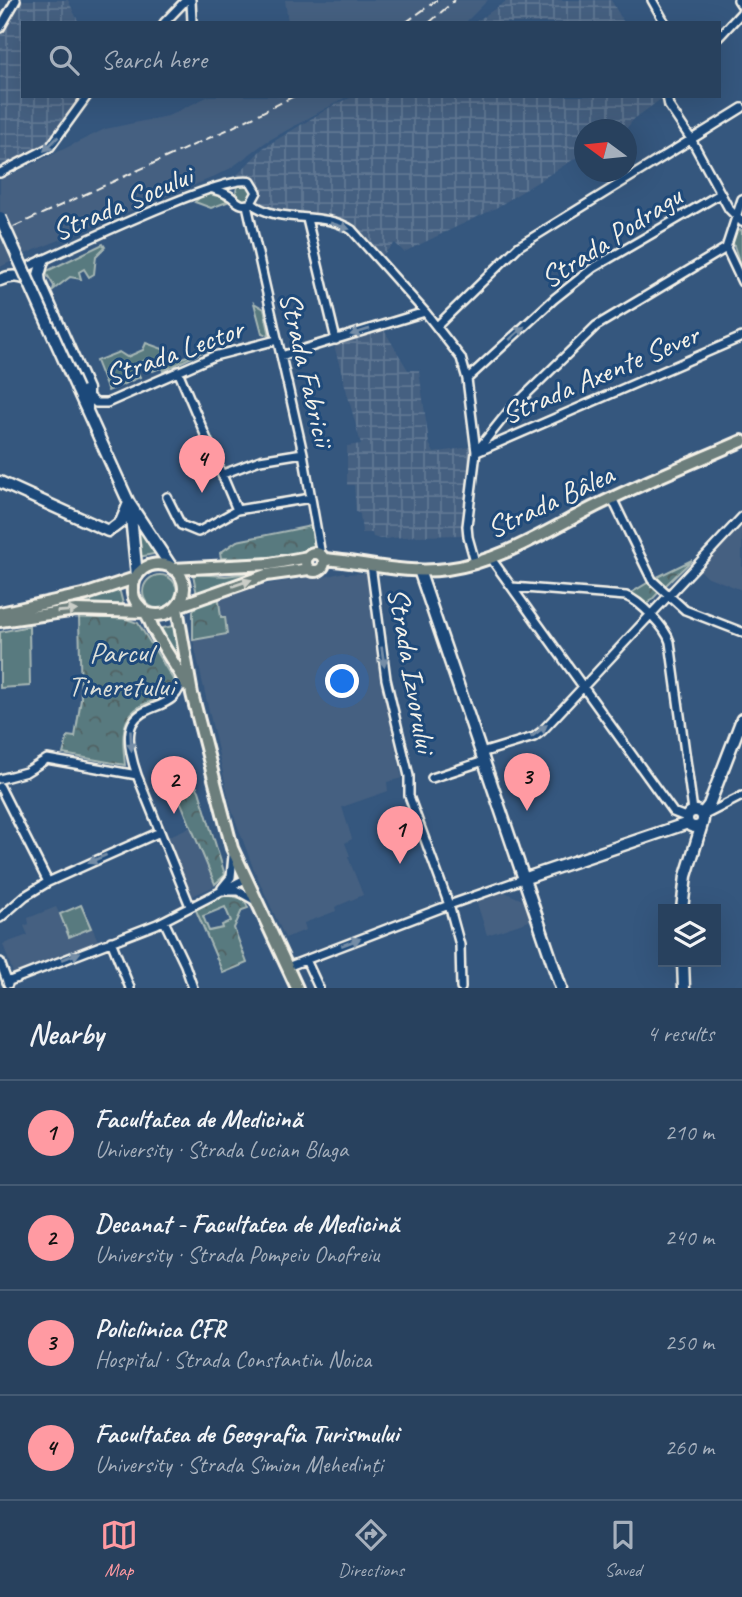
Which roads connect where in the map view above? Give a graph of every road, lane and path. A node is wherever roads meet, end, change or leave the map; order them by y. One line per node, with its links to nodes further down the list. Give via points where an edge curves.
1 (16, 0): 10 (street)
2 (189, 0): 7 (street); 8 (street)
3 (652, 0): 9 (street)
4 (738, 0): 5 (street)
5 (742, 6)
6 (742, 12): 11 (street)
7 (166, 21)
8 (192, 21)
9 (664, 21)
10 (0, 28)
11 (721, 35)
12 (86, 98): 16 (street, one-way to 16, via 50,147)
13 (667, 98): 15 (street)
14 (742, 108): 15 (street)
15 (691, 139): 19 (street); 32 (street, via 519,246)
16 (0, 173)
17 (235, 183): 18 (street, Strada Socului); 20 (street); 22 (street, via 243,179 254,184 256,195)
18 (213, 189): 20 (street, Strada Socului); 27 (street, Strada Socului, via 195,192)
19 (720, 194): 25 (street); 38 (street, Strada Podragu, one-way to 19, via 593,268)
20 (232, 197): 22 (street)
21 (742, 199): 25 (street)
22 (249, 204): 24 (street); 34 (street, Strada Fabricii)
23 (0, 217): 40 (main road, bridge)
24 (307, 219): 31 (street, one-way to 31, via 352,230); 35 (street)
25 (739, 219): 26 (street)
26 (726, 248): 29 (street); 42 (street, via 596,326 508,412)
27 (43, 261): 28 (street, Strada Socului); 30 (main road, via 39,275)
28 (5, 278): 30 (main road, via 25,278)
29 (742, 282)
30 (43, 289): 39 (main road)
31 (425, 312): 32 (street); 35 (street, one-way to 35)
32 (437, 326): 38 (street, via 458,352)
33 (742, 337): 42 (street, Strada Axente Sever)
34 (277, 340): 36 (street, Strada Fabricii); 37 (street, Strada Lector, via 232,350)
35 (336, 340): 36 (street)
36 (281, 356): 43 (street, Strada Fabricii)
37 (178, 371): 39 (street, Strada Lector, via 107,403); 44 (street)
38 (467, 379): 42 (street)
39 (89, 397): 40 (main road)
40 (87, 411): 49 (main road)
41 (742, 441): 48 (main road, Strada Bâlea)
42 (476, 452): 56 (street, via 467,526)
43 (303, 453): 44 (street, via 260,460); 47 (street, Strada Fabricii)
44 (223, 474): 50 (street)
45 (0, 483): 52 (main road)
46 (167, 497): 50 (street, via 181,525 198,532)
47 (311, 498): 50 (street); 55 (street, Strada Fabricii)
48 (612, 498): 54 (main road, Strada Bâlea); 62 (street, via 652,580)
49 (129, 503): 52 (main road, via 121,522); 53 (main road); 58 (main road)
50 (237, 510)
51 (742, 517): 62 (street)
52 (109, 530): 53 (main road)
53 (133, 538): 60 (main road)
54 (490, 557): 56 (main road, Strada Bâlea); 61 (street)
55 (317, 558): 57 (main road, Strada Bâlea); 58 (main road); 63 (main road, one-way to 55)
56 (475, 562): 59 (main road, Strada Bâlea)
57 (371, 565): 59 (main road, Strada Bâlea); 90 (street, Strada Izvorului, one-way to 90, via 386,678 411,802)
58 (173, 568): 60 (main road, via 153,565); 63 (main road, via 184,586)
59 (419, 570): 73 (main road)
60 (136, 577): 64 (main road, via 133,597); 65 (main road, via 87,594)
61 (512, 587): 66 (street, via 626,596); 70 (street)
62 (668, 595): 66 (street); 68 (street, via 685,610)
63 (177, 607): 64 (main road, via 162,615); 71 (main road)
64 (146, 612): 67 (main road, one-way to 64, via 68,611); 69 (main road)
65 (0, 613)
66 (649, 615): 70 (street); 80 (street, via 665,629 670,642)
67 (0, 621)
68 (742, 632)
69 (182, 676): 71 (main road); 74 (street, one-way to 74, via 173,697 141,712 132,723 131,753)
70 (583, 686): 73 (street, one-way to 70, via 538,734); 79 (street)
71 (192, 694): 83 (main road)
72 (742, 719): 80 (main road, via 709,805)
73 (483, 757): 75 (street); 85 (main road)
74 (137, 775): 76 (street, via 47,759 26,772); 82 (street)
75 (432, 778)
76 (0, 779)
77 (0, 787): 86 (street)
78 (742, 796): 80 (street)
79 (673, 812): 80 (street); 81 (street)
80 (696, 818): 81 (main road); 89 (main road)
81 (670, 829): 85 (main road)
82 (160, 832): 86 (street, one-way to 86); 91 (street)
83 (232, 848): 84 (main road); 87 (street, via 231,877)
84 (245, 879): 87 (street); 88 (main road)
85 (523, 879): 90 (street); 105 (main road)
86 (48, 882): 92 (street)
87 (219, 891): 88 (street, via 238,891); 91 (street)
88 (255, 900): 97 (main road)
89 (683, 904)
90 (449, 905): 95 (street, one-way to 90); 104 (street, Strada Izvorului, via 460,946)
91 (190, 906): 93 (street)
92 (0, 918)
93 (164, 921): 94 (street); 101 (street)
94 (111, 941): 99 (street, one-way to 94); 100 (street)
95 (306, 960): 97 (street); 103 (street)
96 (0, 961): 99 (street)
97 (287, 967): 102 (main road)
98 (683, 967): 106 (main road)
99 (8, 984)
100 (130, 988)
101 (193, 988)
102 (297, 988)
103 (319, 988)
104 (461, 988)
105 (561, 988)
106 (684, 988)

